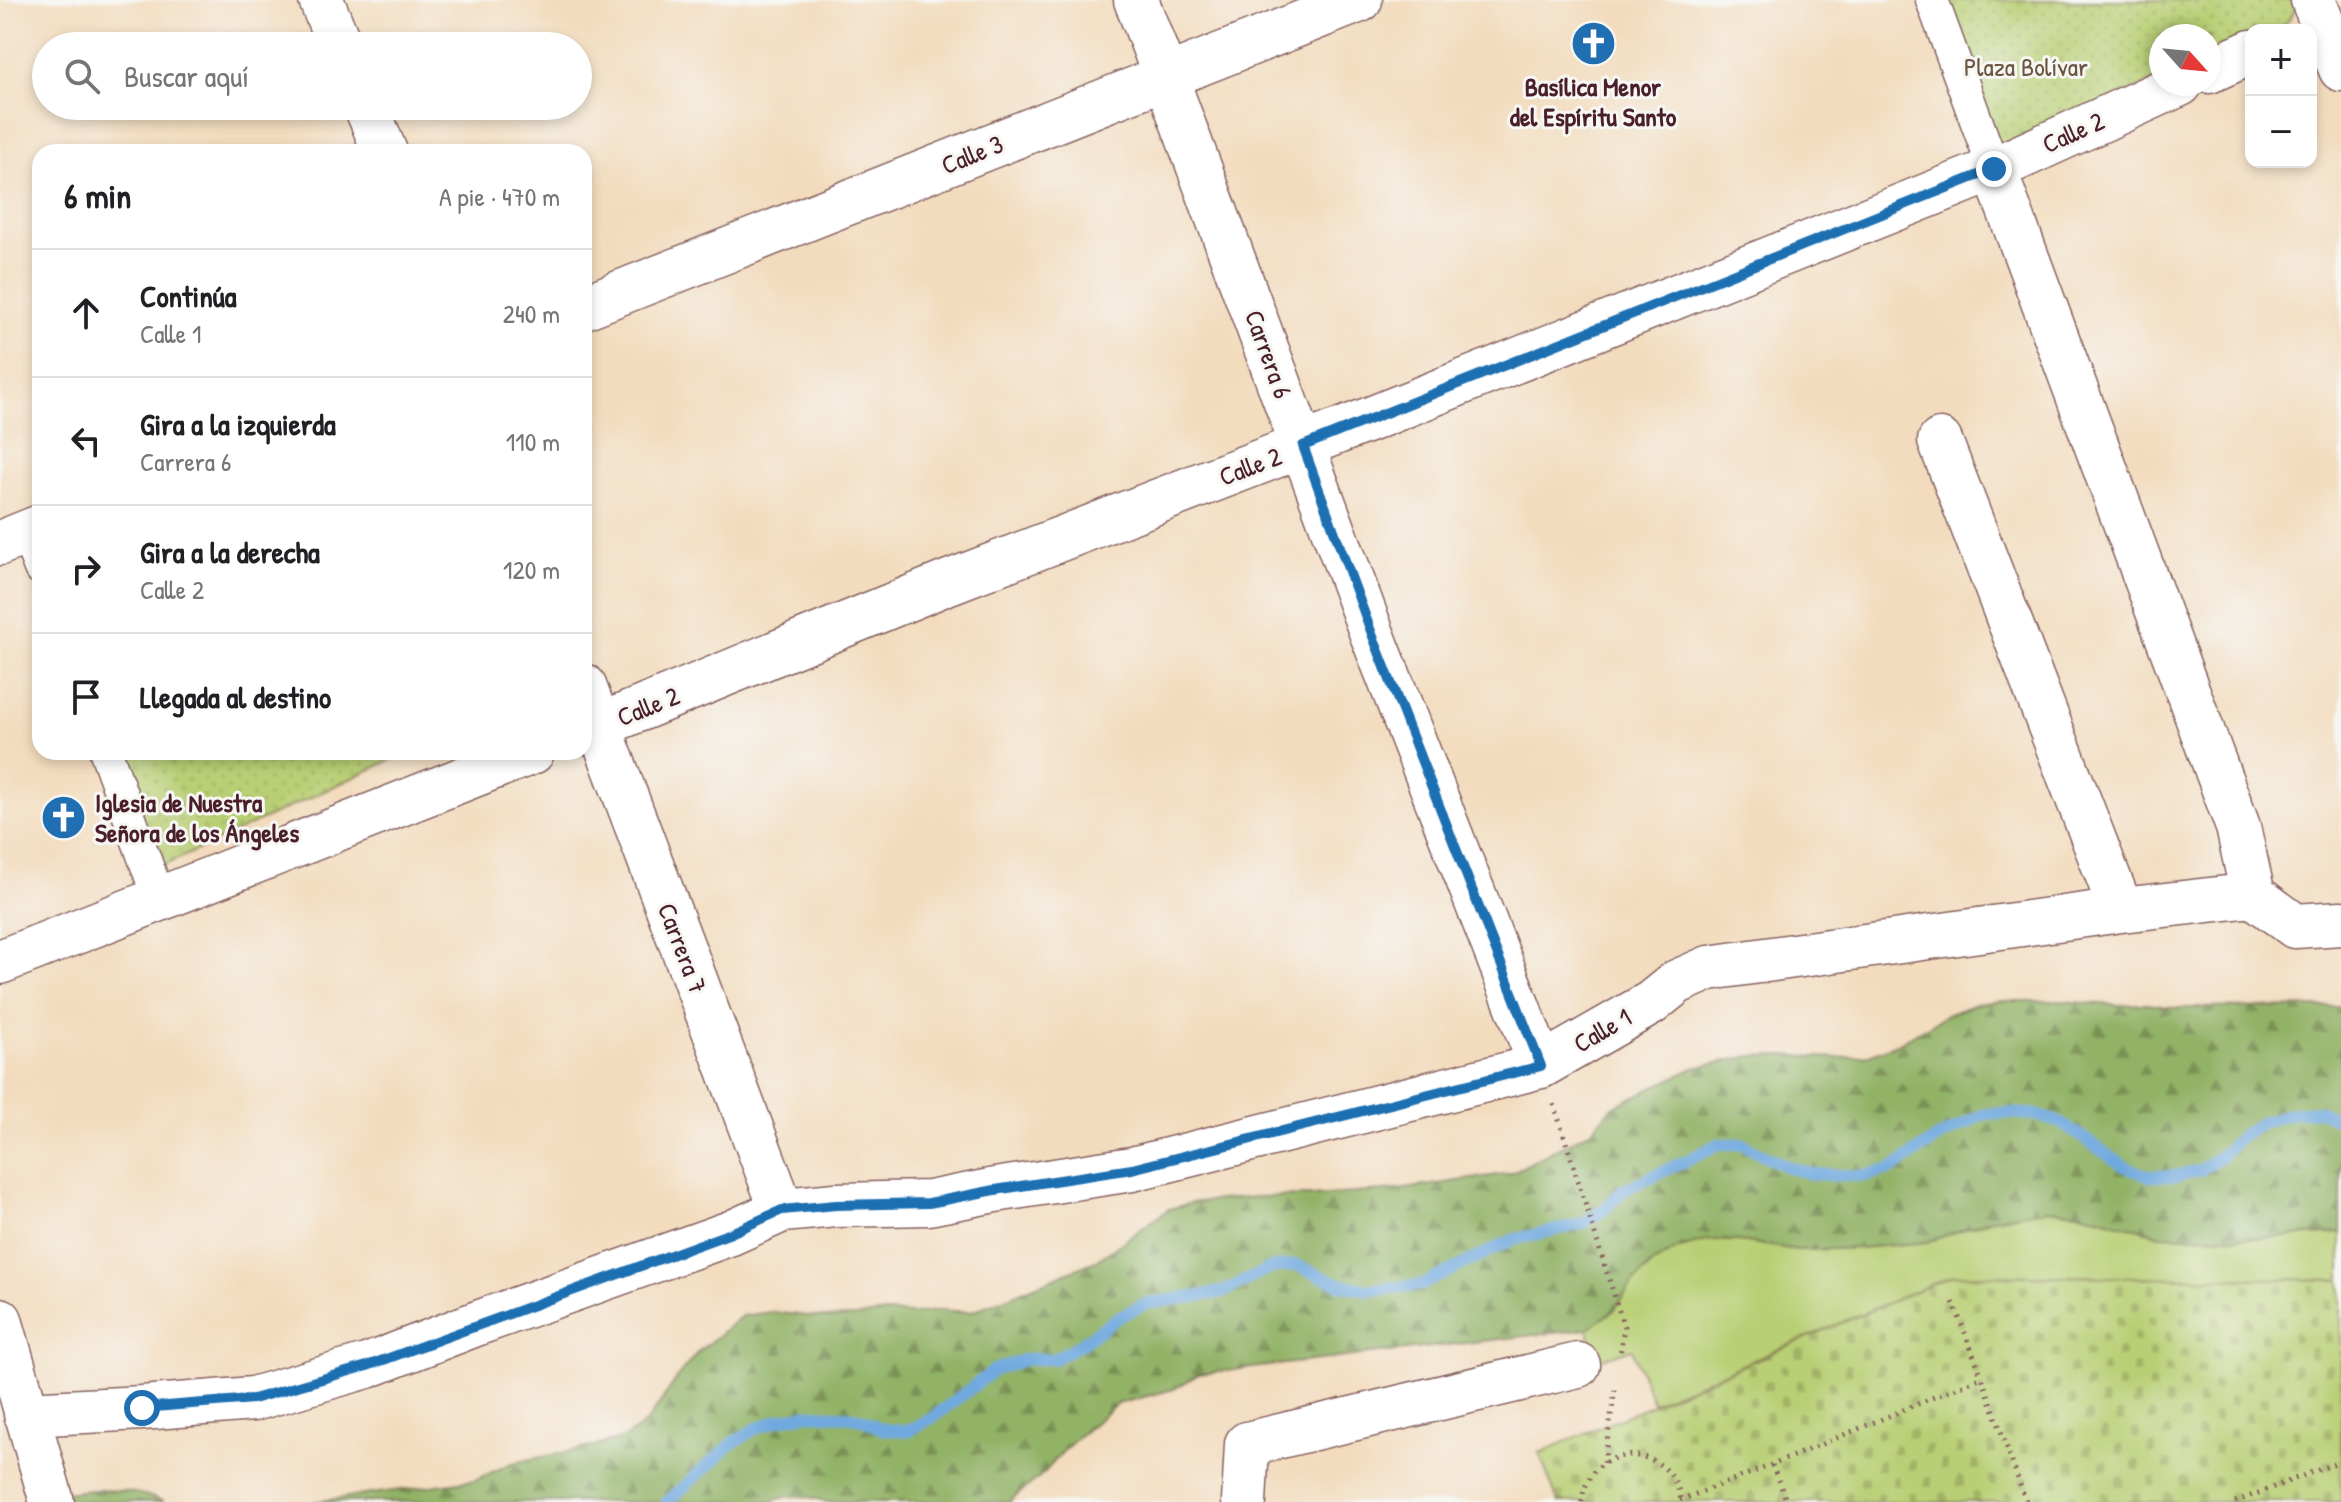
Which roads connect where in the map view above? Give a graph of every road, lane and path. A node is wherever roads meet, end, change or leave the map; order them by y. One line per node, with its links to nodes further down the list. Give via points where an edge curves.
1 (321, 0): 6 (street)
2 (1136, 0): 10 (street, Carrera 6)
3 (1360, 0): 10 (street, Calle 3)
4 (1932, 0): 14 (street)
5 (2318, 16): 9 (street)
6 (334, 32)
7 (2245, 55): 8 (street)
8 (2221, 66)
9 (2341, 69)
10 (1166, 78): 15 (street, Calle 3); 17 (street, Carrera 6)
11 (2154, 96): 14 (street, Calle 2)
12 (372, 120): 13 (street)
13 (382, 144)
14 (1994, 169): 17 (street, Calle 2); 22 (street, via 2238,827)
15 (592, 304)
16 (1940, 441): 24 (street)
17 (1303, 446): 18 (street, Calle 2); 27 (street, Carrera 6)
18 (592, 714)
19 (592, 723): 28 (street, Carrera 7)
20 (109, 760): 23 (street)
21 (512, 760): 23 (street)
22 (2253, 895): 24 (street, Calle 1); 25 (street, via 2295,926)
23 (159, 899): 26 (street)
24 (2121, 910): 27 (street, Calle 1, via 1709,968 1677,982)
25 (2341, 923)
26 (0, 962)
27 (1546, 1080): 28 (street, Calle 1, via 1132,1169 929,1203); 31 (path, via 1624,1327)
28 (782, 1210): 35 (street, Calle 1, via 367,1366 253,1399)
29 (1953, 1302): 33 (path)
30 (0, 1320): 35 (street)
31 (1620, 1357)
32 (1578, 1365): 41 (street, via 1247,1444)
33 (1982, 1377): 38 (path); 44 (path)
34 (1615, 1387): 37 (path)
35 (26, 1414): 39 (street)
36 (2341, 1461): 45 (path)
37 (1604, 1463): 40 (path, via 1627,1455 1651,1459 1672,1477); 42 (path, via 1586,1484)
38 (1772, 1465): 40 (path); 43 (path)
39 (46, 1485)
40 (1681, 1501)
41 (1244, 1502)
42 (1582, 1502)
43 (1787, 1502)
44 (2026, 1502)
45 (2235, 1502)

